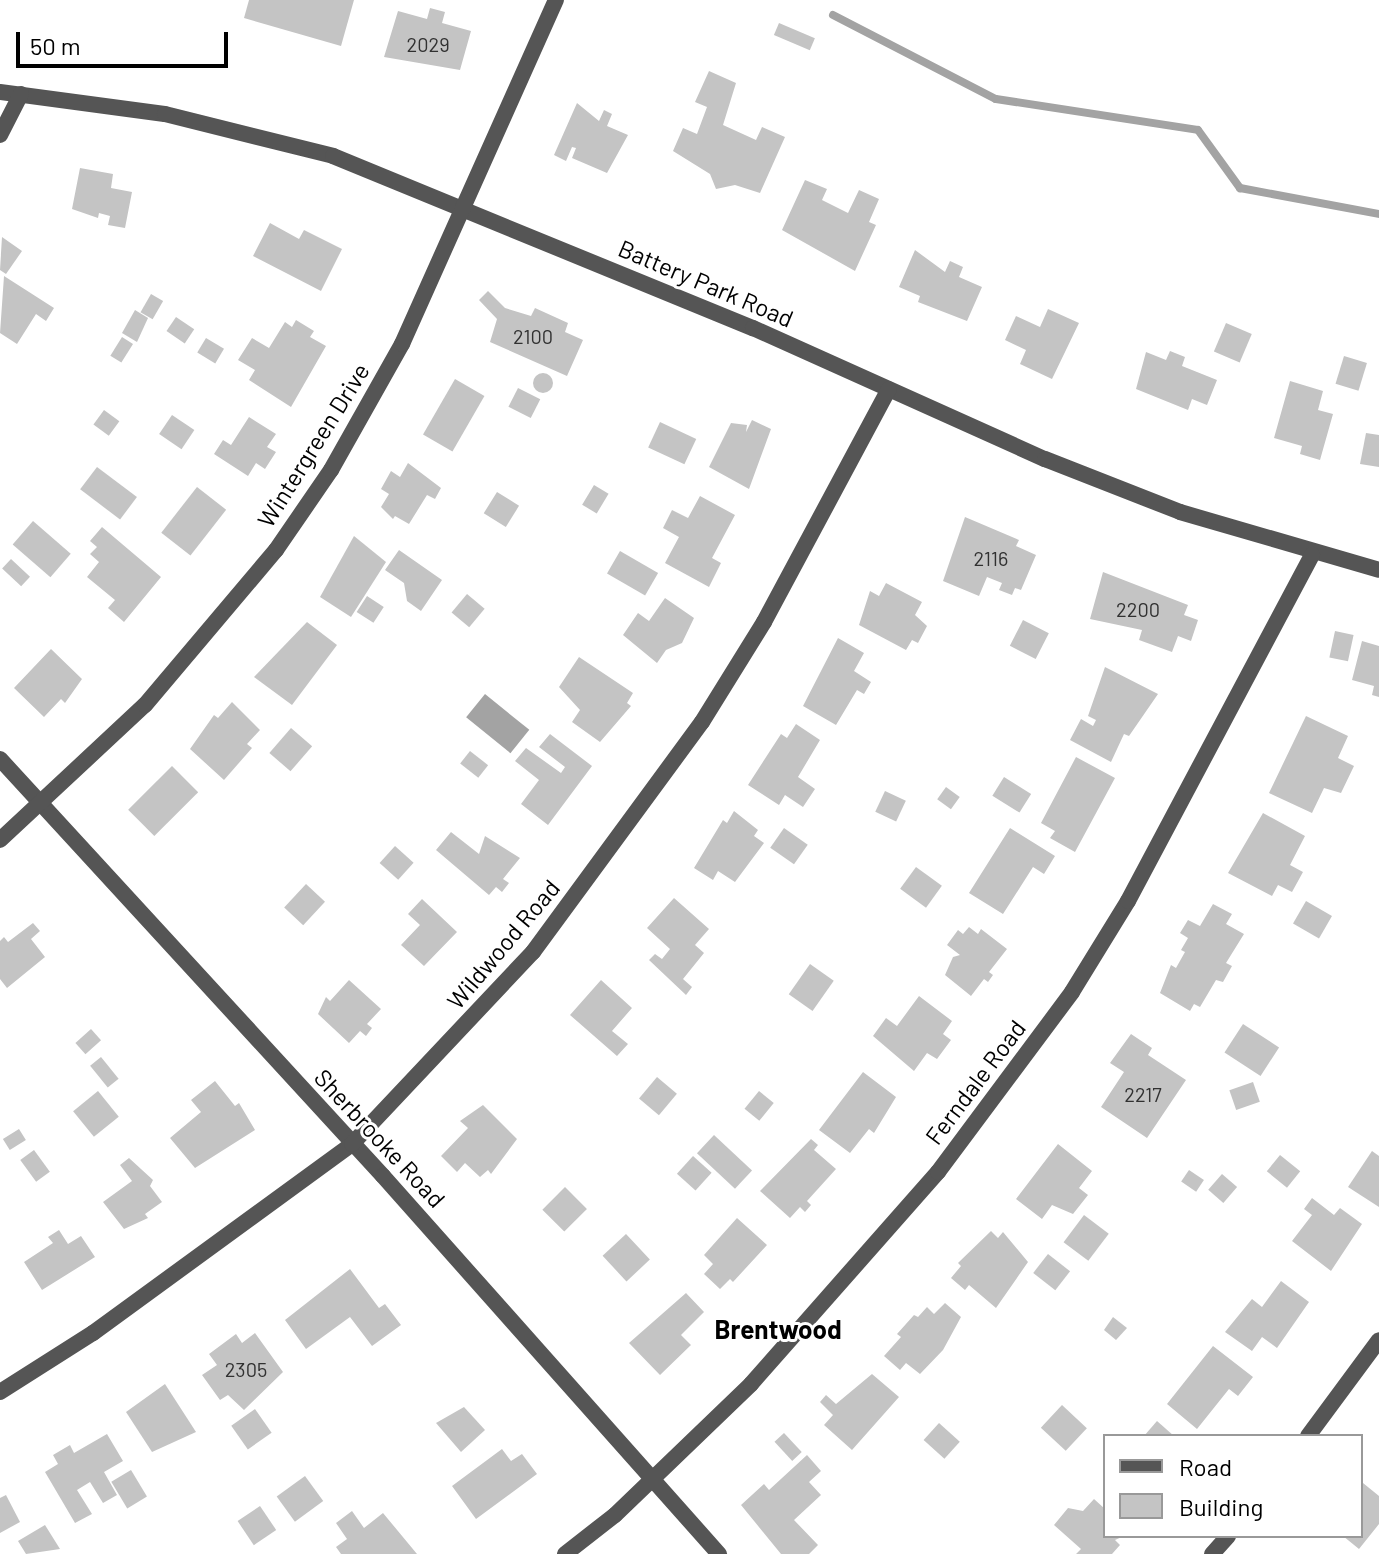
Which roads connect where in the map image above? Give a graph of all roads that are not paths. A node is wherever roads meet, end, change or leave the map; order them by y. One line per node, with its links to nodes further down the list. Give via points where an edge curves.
1 (556, 0): 5 (street, Wintergreen Drive)
2 (0, 92): 3 (street, Battery Park Road)
3 (21, 94): 4 (street); 5 (street, Battery Park Road, via 150,111 287,142)
4 (0, 135)
5 (465, 207): 6 (street, Battery Park Road); 10 (street, Wintergreen Drive, via 402,344 331,470 276,550 145,705)
6 (889, 389): 7 (street, Battery Park Road, via 1059,464); 12 (street, Wildwood Road, via 764,622 635,819 533,952)
7 (1312, 555): 8 (street, Battery Park Road); 16 (street, Ferndale Road, via 1128,901 1054,1016 938,1172 808,1324)
8 (1379, 570)
9 (0, 759): 10 (street, Sherbrooke Road)
10 (41, 804): 11 (street, Wintergreen Drive); 12 (street, Sherbrooke Road)
11 (0, 840)
12 (352, 1144): 14 (street, Wildwood Road, via 93,1333); 16 (street, Sherbrooke Road)
13 (1379, 1340): 15 (street)
14 (0, 1392)
15 (1309, 1434)
16 (654, 1478): 18 (street, Ferndale Road); 19 (street, Sherbrooke Road)
17 (1226, 1538): 20 (street)
18 (565, 1554)
19 (719, 1554)
20 (1212, 1554)

